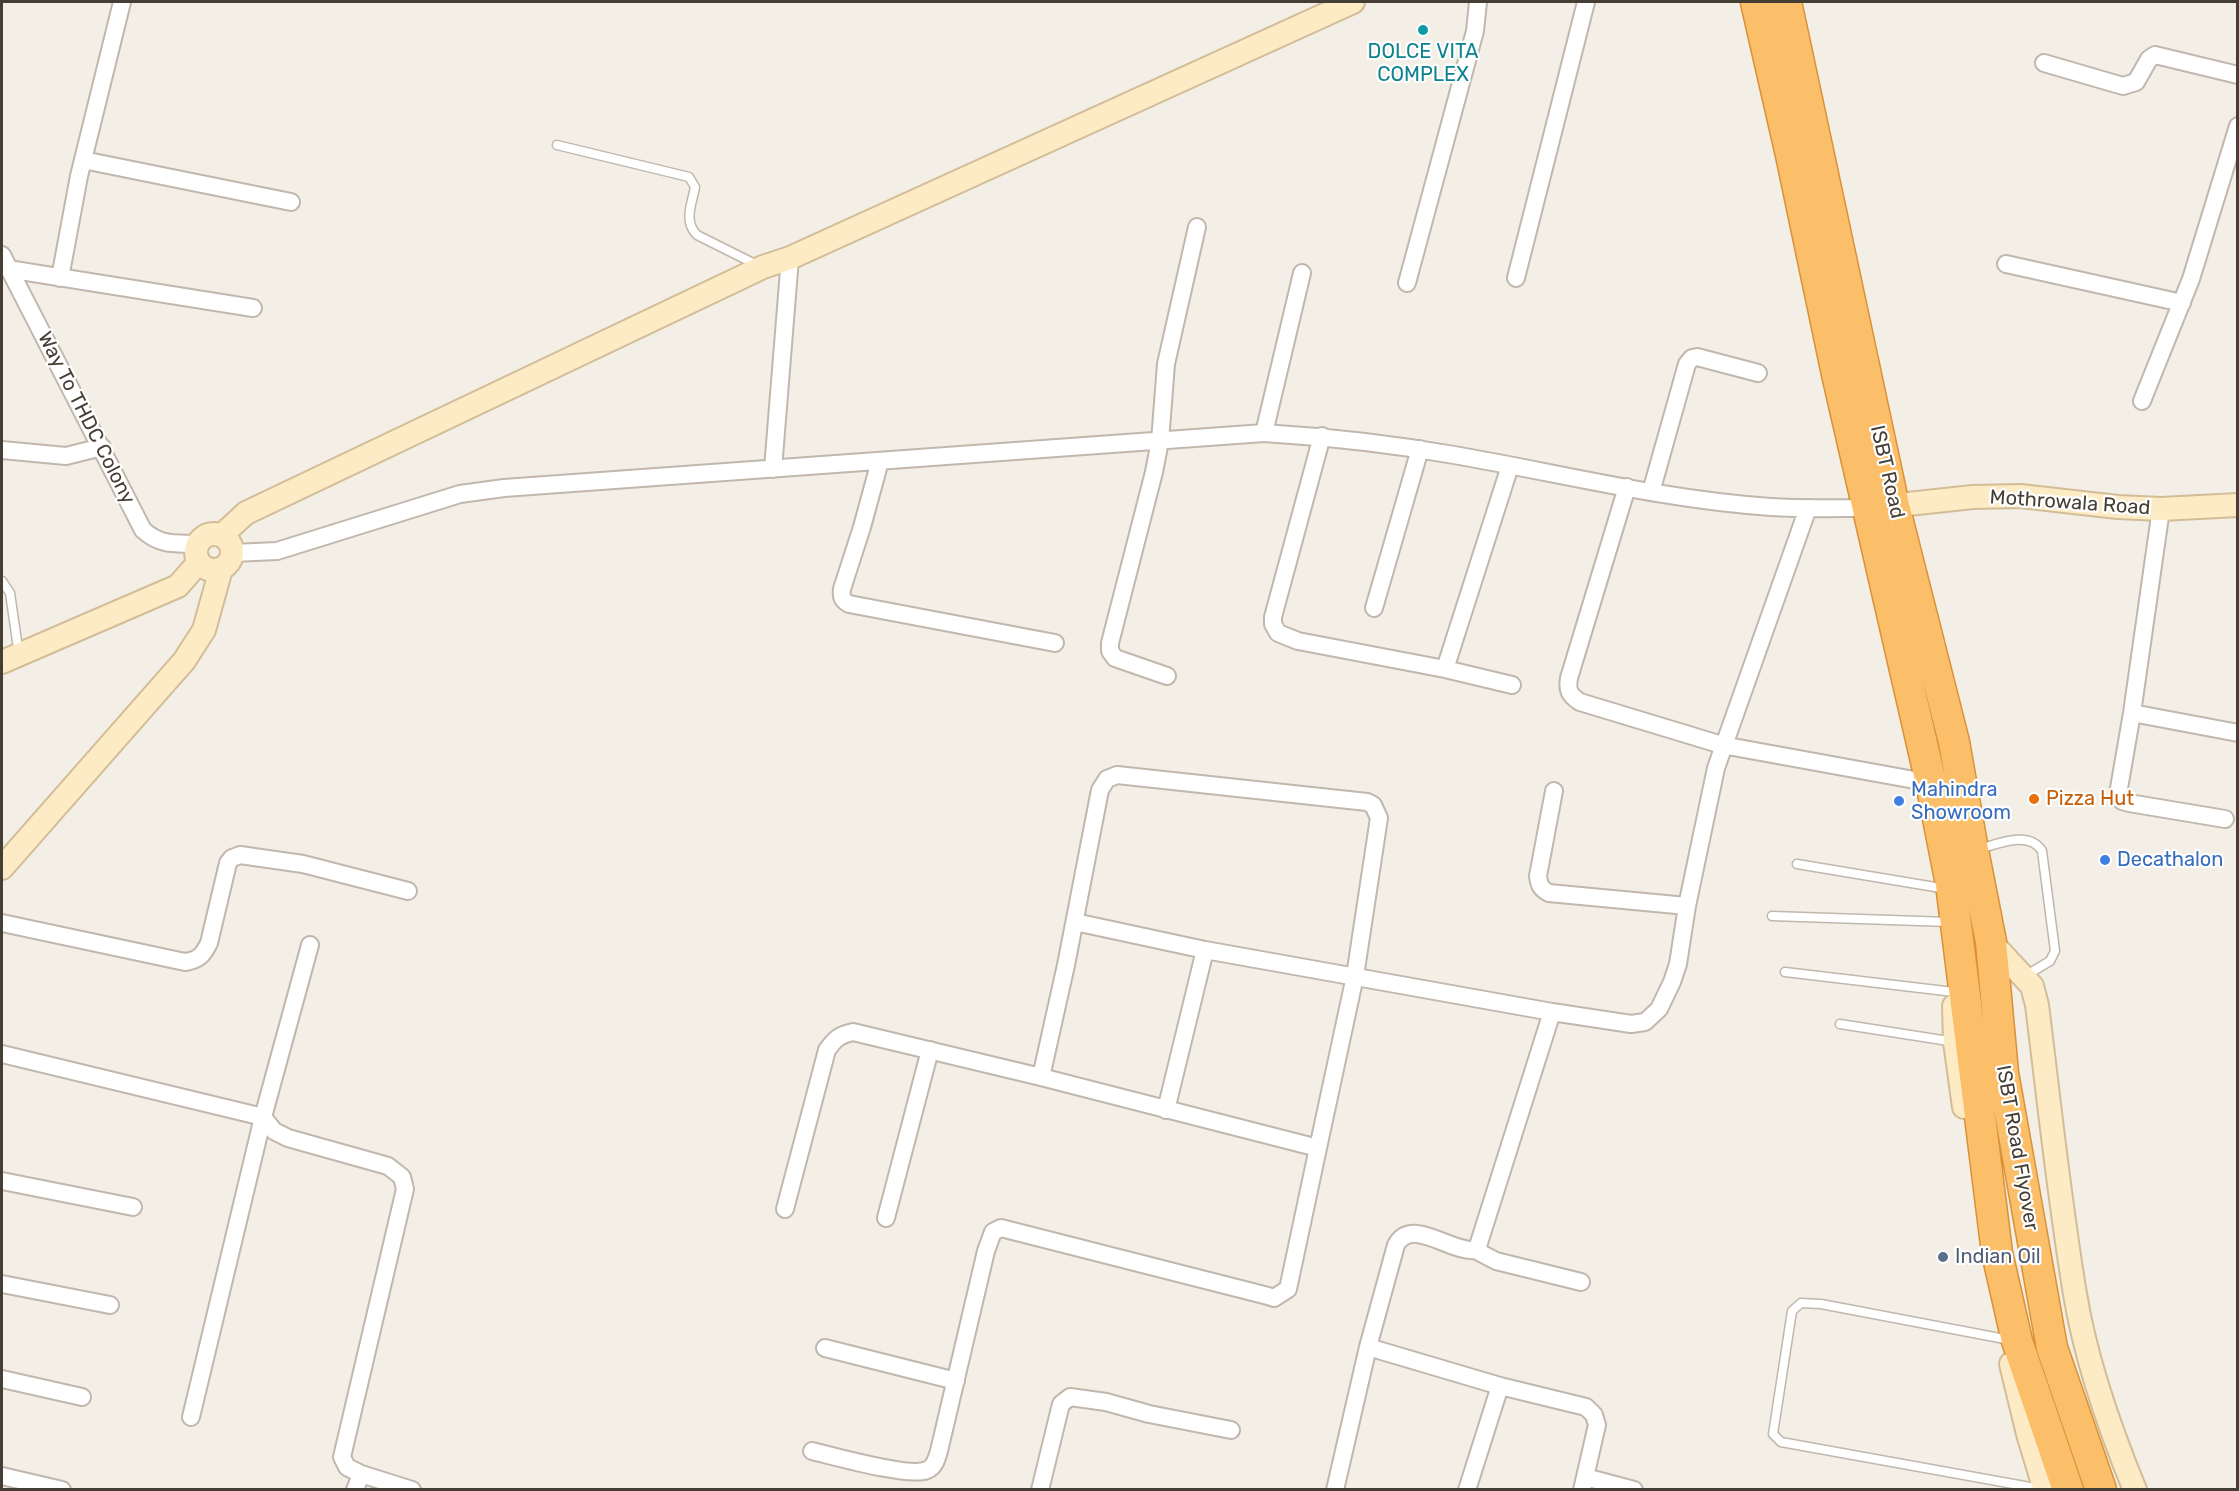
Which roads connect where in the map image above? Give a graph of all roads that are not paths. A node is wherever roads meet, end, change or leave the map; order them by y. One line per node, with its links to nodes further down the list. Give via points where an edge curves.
1 (122, 2): 11 (street)
2 (1353, 2): 14 (main road)
3 (1478, 2): 21 (street, via 1475,31)
4 (1586, 2): 20 (street)
5 (1756, 2): 38 (highway)
6 (1786, 2): 38 (highway, ISBT Road)
7 (2044, 63): 8 (street, via 2122,86 2136,82 2149,59 2155,56)
8 (2238, 75)
9 (2237, 131): 22 (street)
10 (557, 145): 17 (lane, via 689,177 695,187 688,216 693,231)
11 (82, 160): 12 (street); 19 (street)
12 (291, 202)
13 (1197, 227): 28 (street, via 1166,364)
14 (790, 258): 17 (main road); 34 (street)
15 (5, 262): 19 (street); 29 (street, Way To THDC Colony)
16 (2006, 264): 22 (street)
17 (763, 267): 41 (main road, via 246,513)
18 (1302, 273): 26 (street)
19 (60, 278): 23 (street)
20 (1516, 278)
21 (1407, 284)
22 (2182, 303): 25 (street)
23 (253, 308)
24 (1758, 373): 36 (street, via 1692,358 1687,364)
25 (2142, 401)
26 (1264, 433): 27 (street); 28 (street)
27 (1322, 436): 30 (street); 47 (street, via 1273,617 1275,629 1283,637 1298,641)
28 (1160, 441): 32 (street); 48 (street, via 1110,651 1120,661)
29 (102, 447): 31 (street, via 66,456); 42 (street, Way To THDC Colony, via 143,530 156,541)
30 (1420, 449): 33 (street); 44 (street)
31 (2, 450)
32 (880, 460): 34 (street); 45 (street, via 842,589 844,601)
33 (1510, 466): 35 (street); 47 (street)
34 (773, 469): 41 (street, via 555,483 460,494 277,551)
35 (1628, 487): 36 (street); 52 (street, via 1569,678 1569,693 1580,702)
36 (1651, 492): 39 (street)
37 (2238, 505): 40 (main road, Mothrowala Road)
38 (1880, 507): 39 (street); 40 (main road, Mothrowala Road, via 2020,496); 53 (highway, ISBT Road Flyover); 56 (highway, ISBT Road, via 1954,742)
39 (1808, 508): 52 (street)
40 (2161, 509): 50 (street)
41 (225, 552): 42 (main road, via 208,570); 42 (main road, via 210,534 200,539); 58 (main road, via 204,630 184,661)
42 (198, 553): 46 (main road, via 178,586)
43 (2, 581): 46 (lane, via 10,593)
44 (1374, 608)
45 (1055, 643)
46 (10, 659)
47 (1444, 669): 49 (street)
48 (1167, 676)
49 (1512, 685)
50 (2132, 713): 51 (street); 55 (street, via 2117,790 2122,801)
51 (2238, 734)
52 (1722, 745): 53 (street); 61 (street)
53 (1931, 783): 59 (highway, ISBT Road Flyover)
54 (1554, 791): 61 (street, via 1538,876 1544,891)
55 (2224, 819)
56 (1973, 850): 66 (highway, ISBT Road); 71 (lane, via 2028,840 2042,851 2055,951 2050,961)
57 (1797, 864): 59 (lane)
58 (2, 868)
59 (1952, 890): 64 (highway, ISBT Road Flyover)
60 (408, 891): 65 (street, via 303,864 240,855 228,863 205,952 185,962)
61 (1687, 906): 73 (street, via 1672,982 1659,1009 1646,1022 1631,1024)
62 (1772, 916): 64 (lane)
63 (1075, 922): 68 (street); 70 (street, via 1100,790 1112,776 1367,802 1379,818); 78 (street)
64 (1956, 922): 72 (highway, ISBT Road Flyover)
65 (2, 923)
66 (1991, 942): 71 (main road); 111 (highway, ISBT Road Flyover, via 2003,1073 2052,1348)
67 (310, 945): 80 (street)
68 (1205, 950): 70 (street); 79 (street)
69 (1785, 972): 72 (lane)
70 (1355, 976): 73 (street); 81 (street)
71 (2025, 976): 112 (main road, via 2037,1005 2075,1295 2092,1370)
72 (1959, 996): 75 (main road); 110 (highway, ISBT Road Flyover, via 1997,1253 2017,1341)
73 (1552, 1012): 86 (street, via 1481,1242)
74 (1840, 1024): 75 (lane)
75 (1955, 1042): 90 (main road, via 1976,1193)
76 (930, 1050): 78 (street); 84 (street, via 853,1032 835,1038 827,1050); 85 (street)
77 (2, 1054): 80 (street)
78 (1041, 1077): 79 (street)
79 (1166, 1110): 81 (street)
80 (263, 1117): 97 (street); 101 (street, via 274,1131 388,1166 404,1180 342,1457)
81 (1318, 1148): 94 (street, via 1293,1276 1288,1289 1274,1298 1006,1228 996,1230 986,1251)
82 (2, 1180): 83 (street)
83 (133, 1207)
84 (785, 1209)
85 (886, 1218)
86 (1475, 1250): 87 (street, via 1497,1261); 91 (street, via 1417,1233 1399,1239)
87 (1581, 1282)
88 (2, 1284): 89 (street)
89 (110, 1305)
90 (2005, 1339): 109 (main road); 109 (lane, via 1801,1303 1792,1311 1773,1434 1781,1442)
91 (1368, 1347): 95 (street); 106 (street)
92 (825, 1348): 94 (street)
93 (2, 1379): 96 (street)
94 (956, 1381): 99 (street, via 937,1461 927,1470 897,1470)
95 (1500, 1386): 102 (street, via 1590,1410 1597,1425); 107 (street)
96 (82, 1397)
97 (191, 1417)
98 (1232, 1430): 105 (street, via 1070,1397 1061,1404)
99 (812, 1451)
100 (2, 1476): 103 (street)
101 (358, 1482): 104 (street)
102 (1584, 1483): 108 (street)
103 (62, 1490)
104 (412, 1490)
105 (1040, 1490)
106 (1335, 1490)
107 (1467, 1490)
108 (1634, 1490)
109 (2045, 1490)
110 (2068, 1490)
111 (2101, 1490)
112 (2135, 1490)

